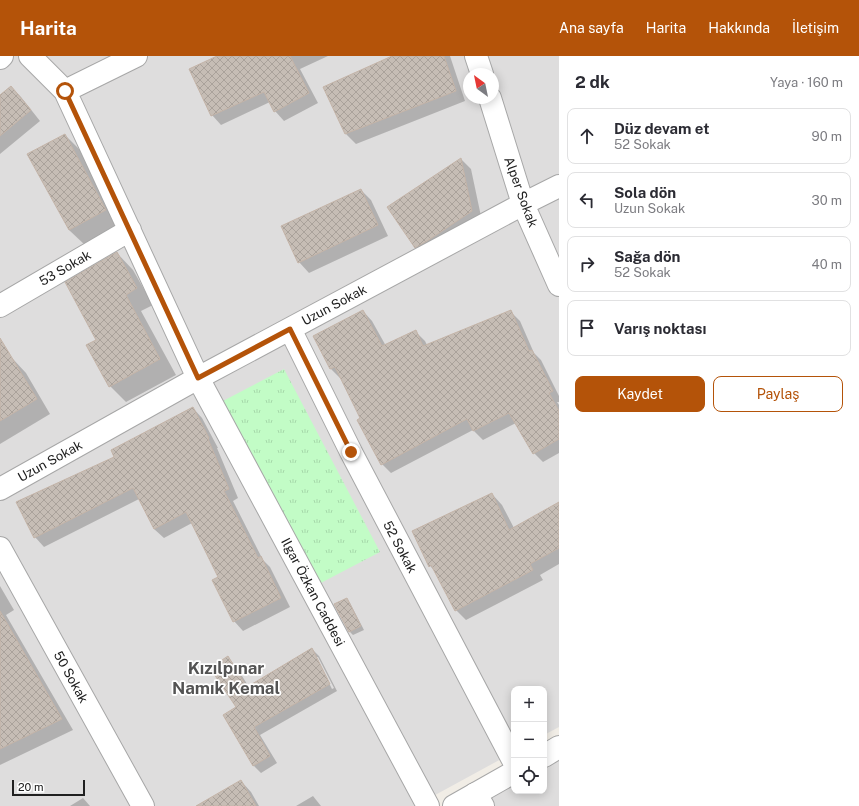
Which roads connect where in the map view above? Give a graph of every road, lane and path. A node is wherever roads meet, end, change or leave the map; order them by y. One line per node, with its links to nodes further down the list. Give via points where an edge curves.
1 (2, 56): 5 (street)
2 (30, 56): 7 (street)
3 (136, 56): 7 (street)
4 (476, 56): 6 (street)
5 (0, 58)
6 (480, 68)
7 (65, 91): 11 (street)
8 (492, 104): 10 (street, Alper Sokak)
9 (559, 186): 10 (street, Uzun Sokak)
10 (523, 204): 12 (street, Alper Sokak); 14 (street, Uzun Sokak)
11 (130, 230): 13 (street, 53 Sokak); 15 (street)
12 (559, 284)
13 (0, 306)
14 (290, 329): 15 (street, Uzun Sokak); 20 (street, 52 Sokak, via 351,452)
15 (198, 378): 16 (street, Uzun Sokak); 24 (street, Ilgar Özkan Caddesi)
16 (0, 489)
17 (0, 548): 23 (street, 50 Sokak)
18 (559, 747): 19 (street)
19 (547, 754)
20 (512, 758)
21 (511, 774): 22 (street)
22 (479, 800): 25 (street)
23 (143, 806)
24 (428, 806)
25 (454, 806)

